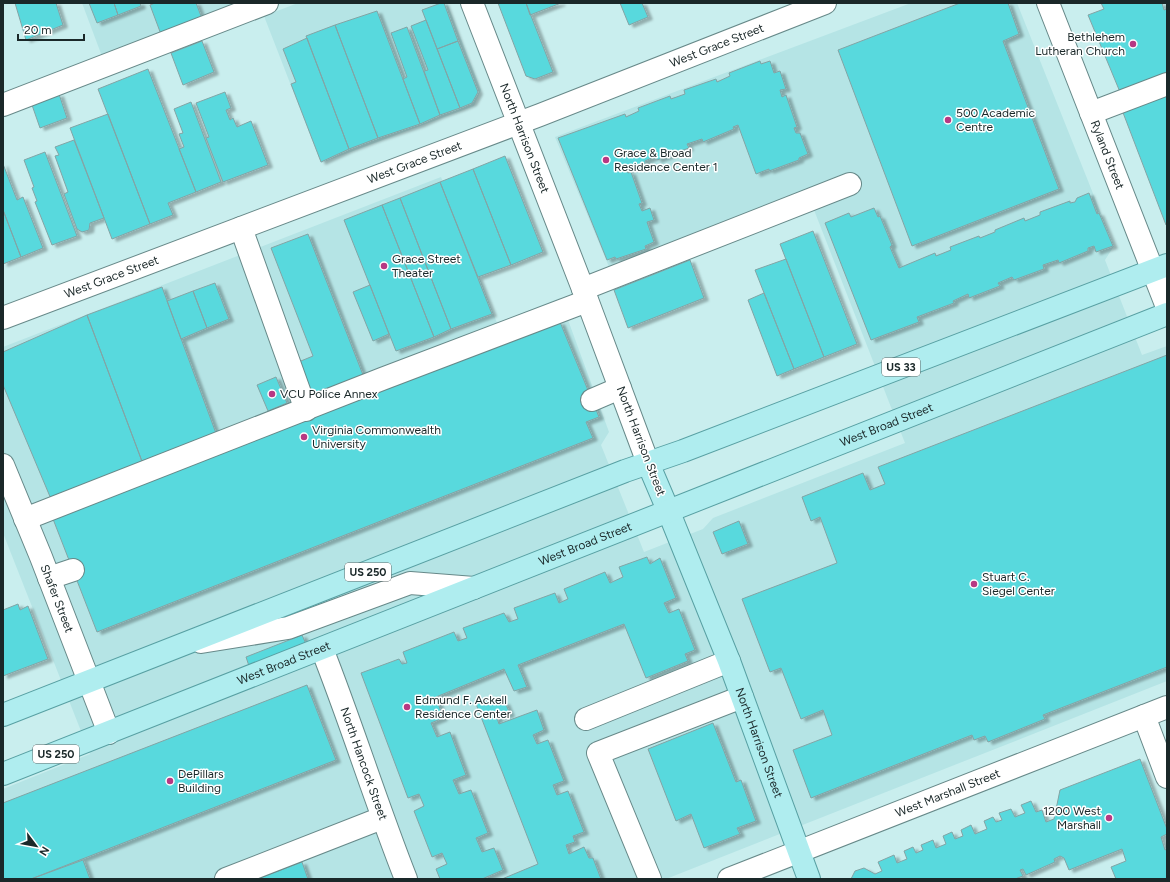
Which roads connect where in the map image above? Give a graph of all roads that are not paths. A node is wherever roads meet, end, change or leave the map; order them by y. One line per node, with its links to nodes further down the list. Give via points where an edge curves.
1 (267, 3): 6 (street)
2 (472, 3): 8 (street, North Harrison Street)
3 (825, 3): 8 (street, West Grace Street)
4 (1048, 3): 7 (street, Ryland Street)
5 (1167, 84): 7 (street)
6 (3, 105)
7 (1091, 113): 11 (street, Ryland Street)
8 (518, 123): 10 (street, West Grace Street); 12 (street, North Harrison Street)
9 (850, 184): 12 (street)
10 (241, 228): 15 (street, West Grace Street); 18 (street)
11 (1160, 268): 13 (street, Ryland Street); 19 (main road, US 33)
12 (585, 295): 16 (street, North Harrison Street); 18 (street)
13 (1167, 307)
14 (1167, 314): 21 (main road, West Broad Street)
15 (3, 318)
16 (620, 388): 17 (street); 19 (street, North Harrison Street)
17 (592, 400)
18 (306, 410): 22 (street)
19 (648, 464): 21 (main road, North Harrison Street); 26 (main road, US 250)
20 (3, 465): 22 (street, Shafer Street)
21 (668, 510): 25 (main road, West Broad Street / US 250); 28 (main road, North Harrison Street)
22 (16, 511): 24 (street, Shafer Street)
23 (73, 570): 24 (street)
24 (49, 578): 29 (street, Shafer Street)
25 (474, 588): 26 (street, via 410,583 288,628); 27 (main road, West Broad Street / US 250)
26 (180, 646): 29 (main road, US 250)
27 (322, 649): 35 (main road, West Broad Street / US 250); 38 (street, North Hancock Street)
28 (729, 661): 30 (main road, North Harrison Street); 34 (street)
29 (88, 682): 32 (main road, US 250); 35 (street, Shafer Street)
30 (742, 697): 39 (main road, North Harrison Street); 42 (street, via 598,753)
31 (1167, 707): 33 (street, West Marshall Street)
32 (3, 714)
33 (1144, 716): 37 (street); 39 (street, West Marshall Street)
34 (586, 719)
35 (109, 733): 36 (main road, West Broad Street / US 250)
36 (3, 774)
37 (1167, 777)
38 (382, 818): 40 (street); 41 (street, North Hancock Street)
39 (799, 851): 43 (street, West Marshall Street); 44 (main road, North Harrison Street)
40 (226, 879)
41 (406, 879)
42 (650, 879)
43 (729, 879)
44 (810, 879)

